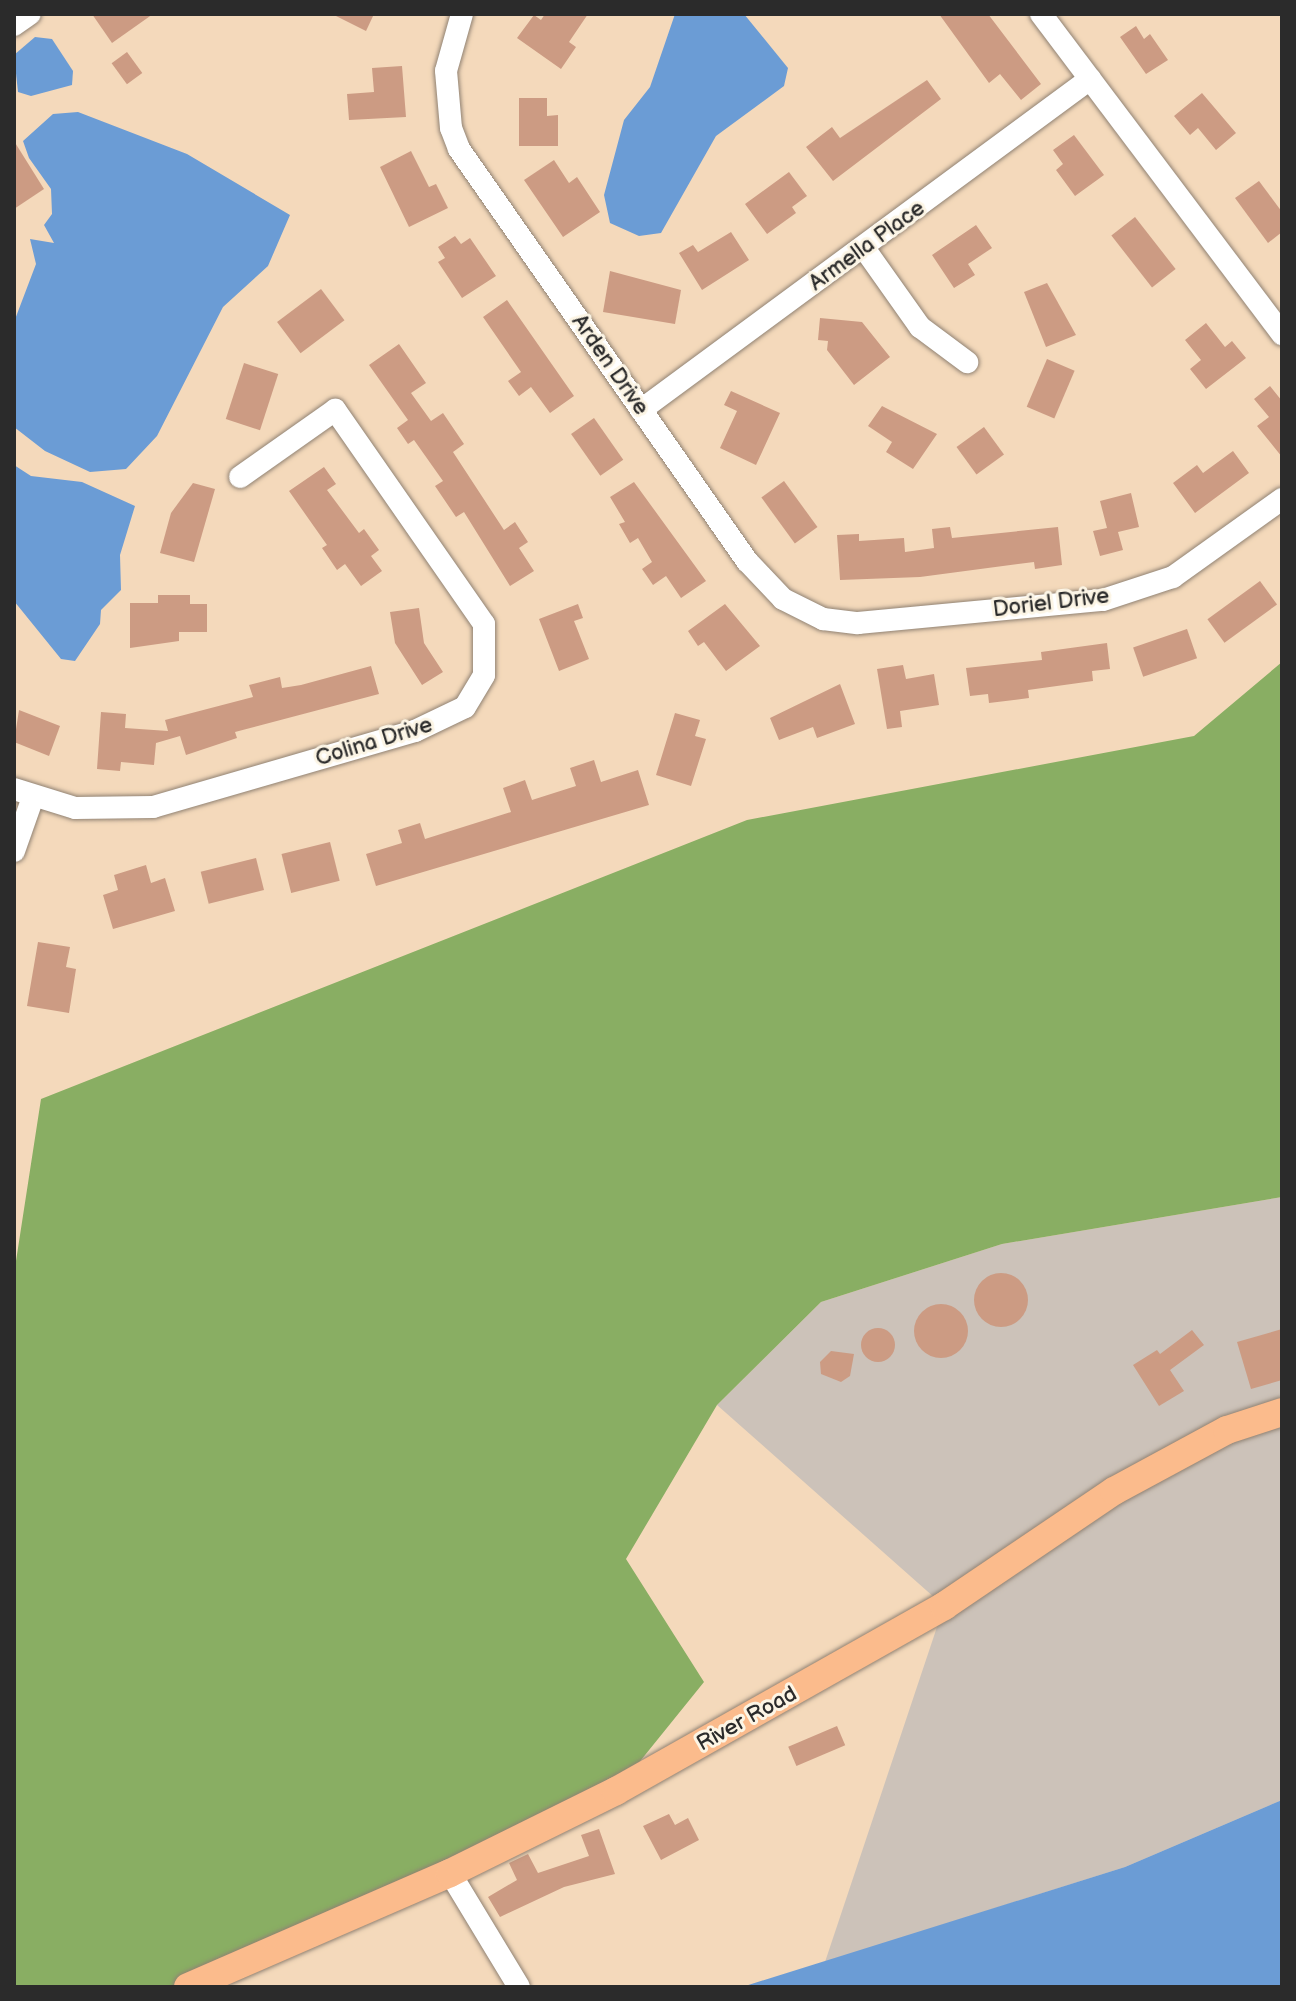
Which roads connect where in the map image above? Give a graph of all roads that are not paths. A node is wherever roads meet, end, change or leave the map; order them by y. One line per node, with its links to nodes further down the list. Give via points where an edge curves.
1 (30, 14): 4 (street)
2 (462, 14): 9 (street, Arden Drive, via 446,71 451,128 459,149)
3 (1041, 14): 5 (street)
4 (14, 25)
5 (1090, 79): 6 (street, Armella Place); 7 (street)
6 (864, 248): 8 (street, via 920,327); 9 (street, Armella Place)
7 (1282, 334)
8 (967, 362)
9 (641, 410): 12 (street, Arden Drive, via 747,561 783,599 823,619)
10 (240, 477): 13 (street, Colina Drive, via 335,410 484,624 484,675 465,707 415,731 153,807 75,808)
11 (1282, 499): 12 (street, Doriel Drive, via 1191,566 1134,592)
12 (889, 620)
13 (24, 793): 14 (street)
14 (14, 851)
15 (1282, 1412): 16 (main road, River Road, via 1227,1430 1114,1491 843,1667 616,1791)
16 (450, 1873): 17 (main road, River Road); 18 (street)
17 (188, 1987)
18 (519, 1987)

